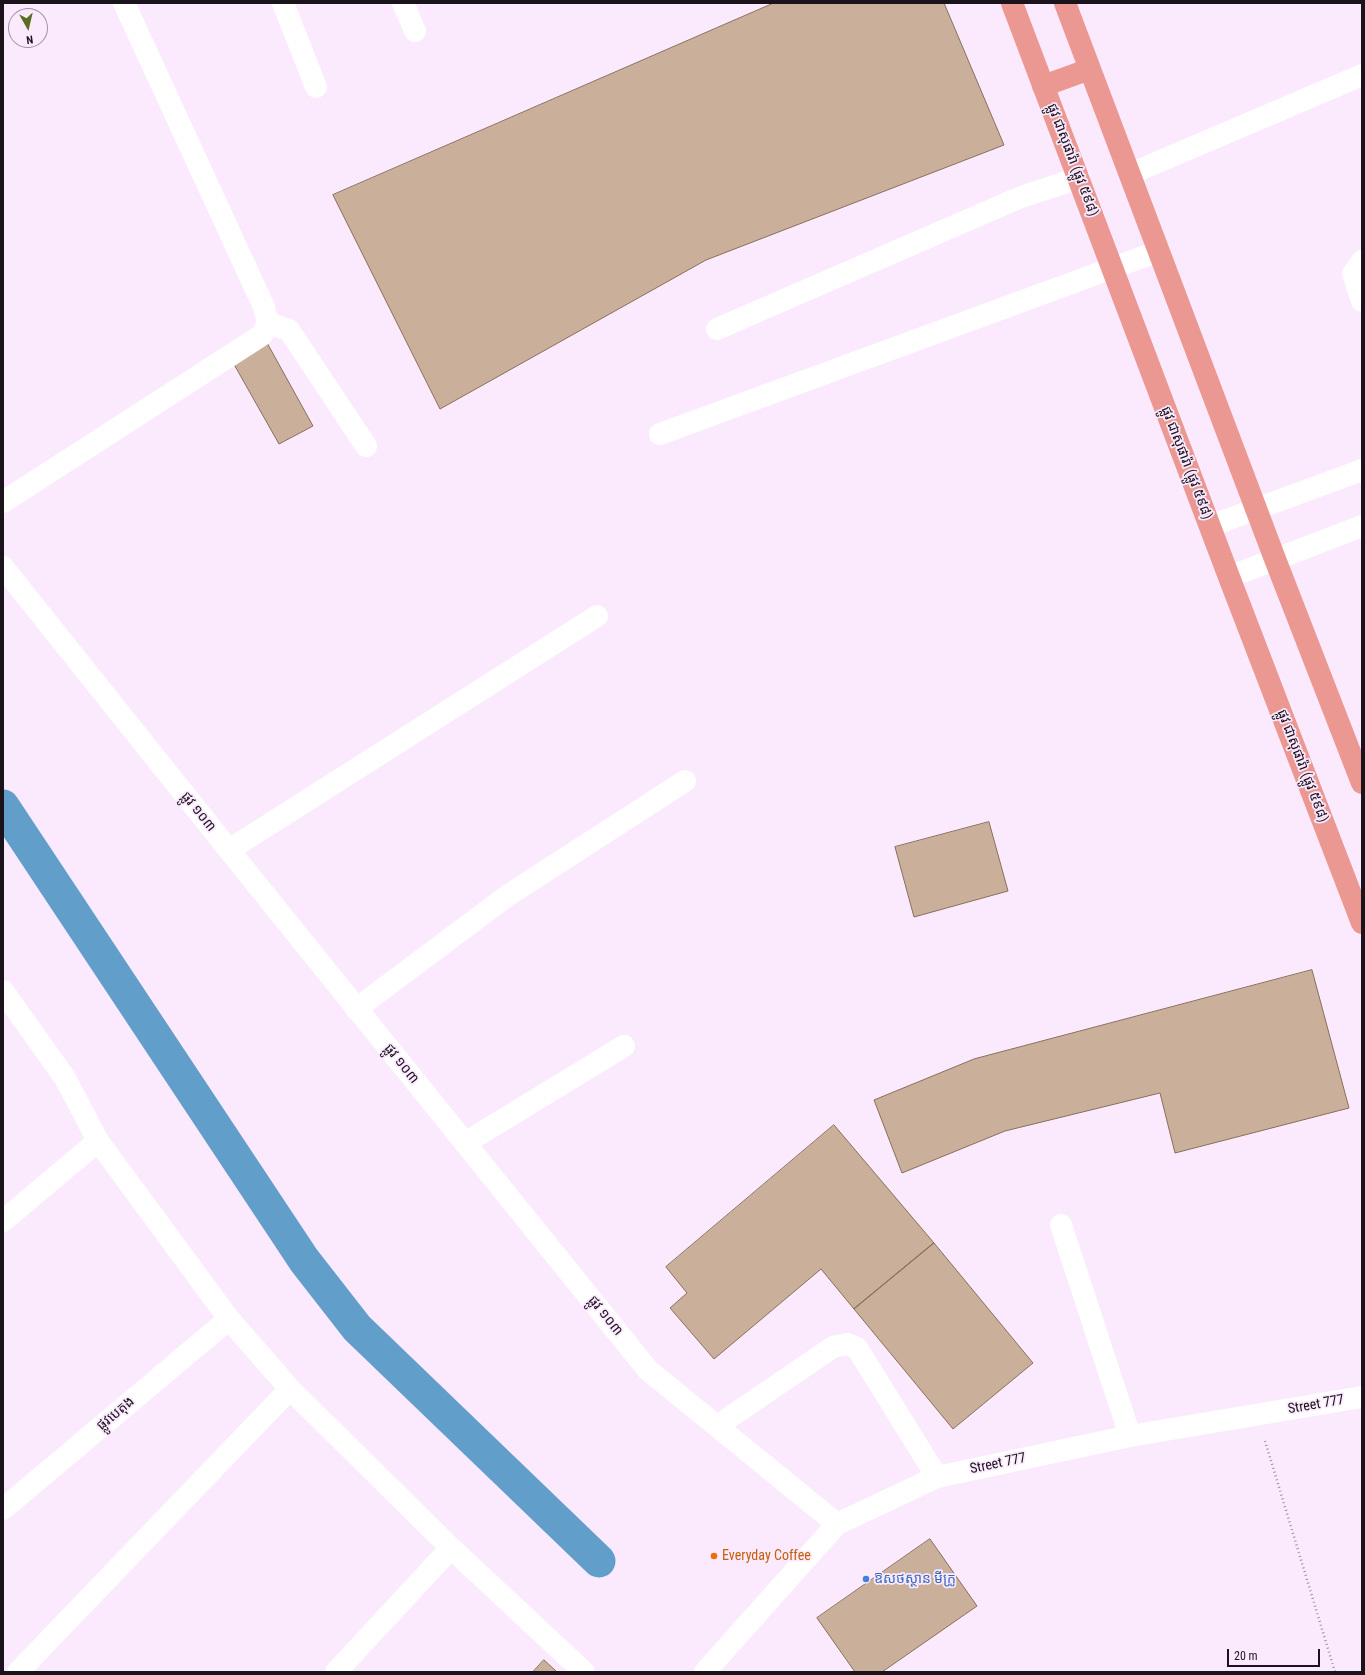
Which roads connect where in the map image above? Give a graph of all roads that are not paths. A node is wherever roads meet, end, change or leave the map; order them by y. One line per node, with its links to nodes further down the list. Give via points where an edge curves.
1 (124, 3): 17 (street, via 264,307)
2 (283, 3): 10 (street)
3 (403, 3): 6 (street)
4 (1012, 3): 9 (main road, ផ្លូវ ជាសុផារ៉ា (ផ្លូវ ៥៩៨))
5 (1065, 3): 7 (main road)
6 (415, 31)
7 (1090, 69): 9 (main road); 11 (main road)
8 (1362, 75): 11 (street)
9 (1043, 86): 12 (main road, ផ្លូវ ជាសុផារ៉ា (ផ្លូវ ៥៩៨))
10 (316, 87)
11 (1130, 174): 13 (main road)
12 (1080, 178): 15 (main road, ផ្លូវ ជាសុផារ៉ា (ផ្លូវ ៥៩៨)); 18 (street, via 1021,198)
13 (1160, 251): 15 (street); 23 (main road)
14 (1362, 261): 16 (street, via 1353,274)
15 (1113, 267): 19 (street); 24 (main road, ផ្លូវ ជាសុផារ៉ា (ផ្លូវ ៥៩៨))
16 (1362, 301)
17 (268, 322): 20 (street, via 289,330); 22 (street, via 262,335)
18 (716, 329)
19 (660, 434)
20 (366, 446)
21 (1362, 470): 23 (street)
22 (3, 502)
23 (1257, 510): 24 (street); 26 (main road)
24 (1210, 526): 28 (main road, ផ្លូវ ជាសុផារ៉ា (ផ្លូវ ៥៩៨))
25 (1362, 526): 26 (street)
26 (1275, 559): 28 (street); 31 (main road)
27 (3, 567): 32 (street, ផ្លូវ ១០៣)
28 (1229, 577): 33 (main road, ផ្លូវ ជាសុផារ៉ា (ផ្លូវ ៥៩៨))
29 (597, 616): 32 (street)
30 (685, 781): 35 (street, via 507,896)
31 (1362, 783)
32 (229, 850): 35 (street, ផ្លូវ ១០៣)
33 (1362, 923)
34 (3, 992): 37 (street, via 64,1078)
35 (356, 1009): 38 (street, ផ្លូវ ១០៣)
36 (624, 1046): 38 (street)
37 (98, 1141): 39 (street); 41 (street)
38 (465, 1143): 44 (street, ផ្លូវ ១០៣, via 648,1370)
39 (3, 1221)
40 (1061, 1225): 45 (street)
41 (229, 1319): 42 (street); 47 (street, ផ្លូវបេតុង)
42 (290, 1389): 49 (street); 50 (street)
43 (1362, 1397): 45 (street, Street 777)
44 (717, 1426): 46 (street, via 833,1347 847,1344 857,1348); 48 (street, ផ្លូវ ១០៣)
45 (1130, 1436): 46 (street, Street 777)
46 (938, 1477): 48 (street, Street 777)
47 (3, 1509)
48 (837, 1524): 53 (street, Street 777)
49 (451, 1548): 51 (street); 52 (street)
50 (18, 1672)
51 (336, 1672)
52 (584, 1672)
53 (705, 1672)

